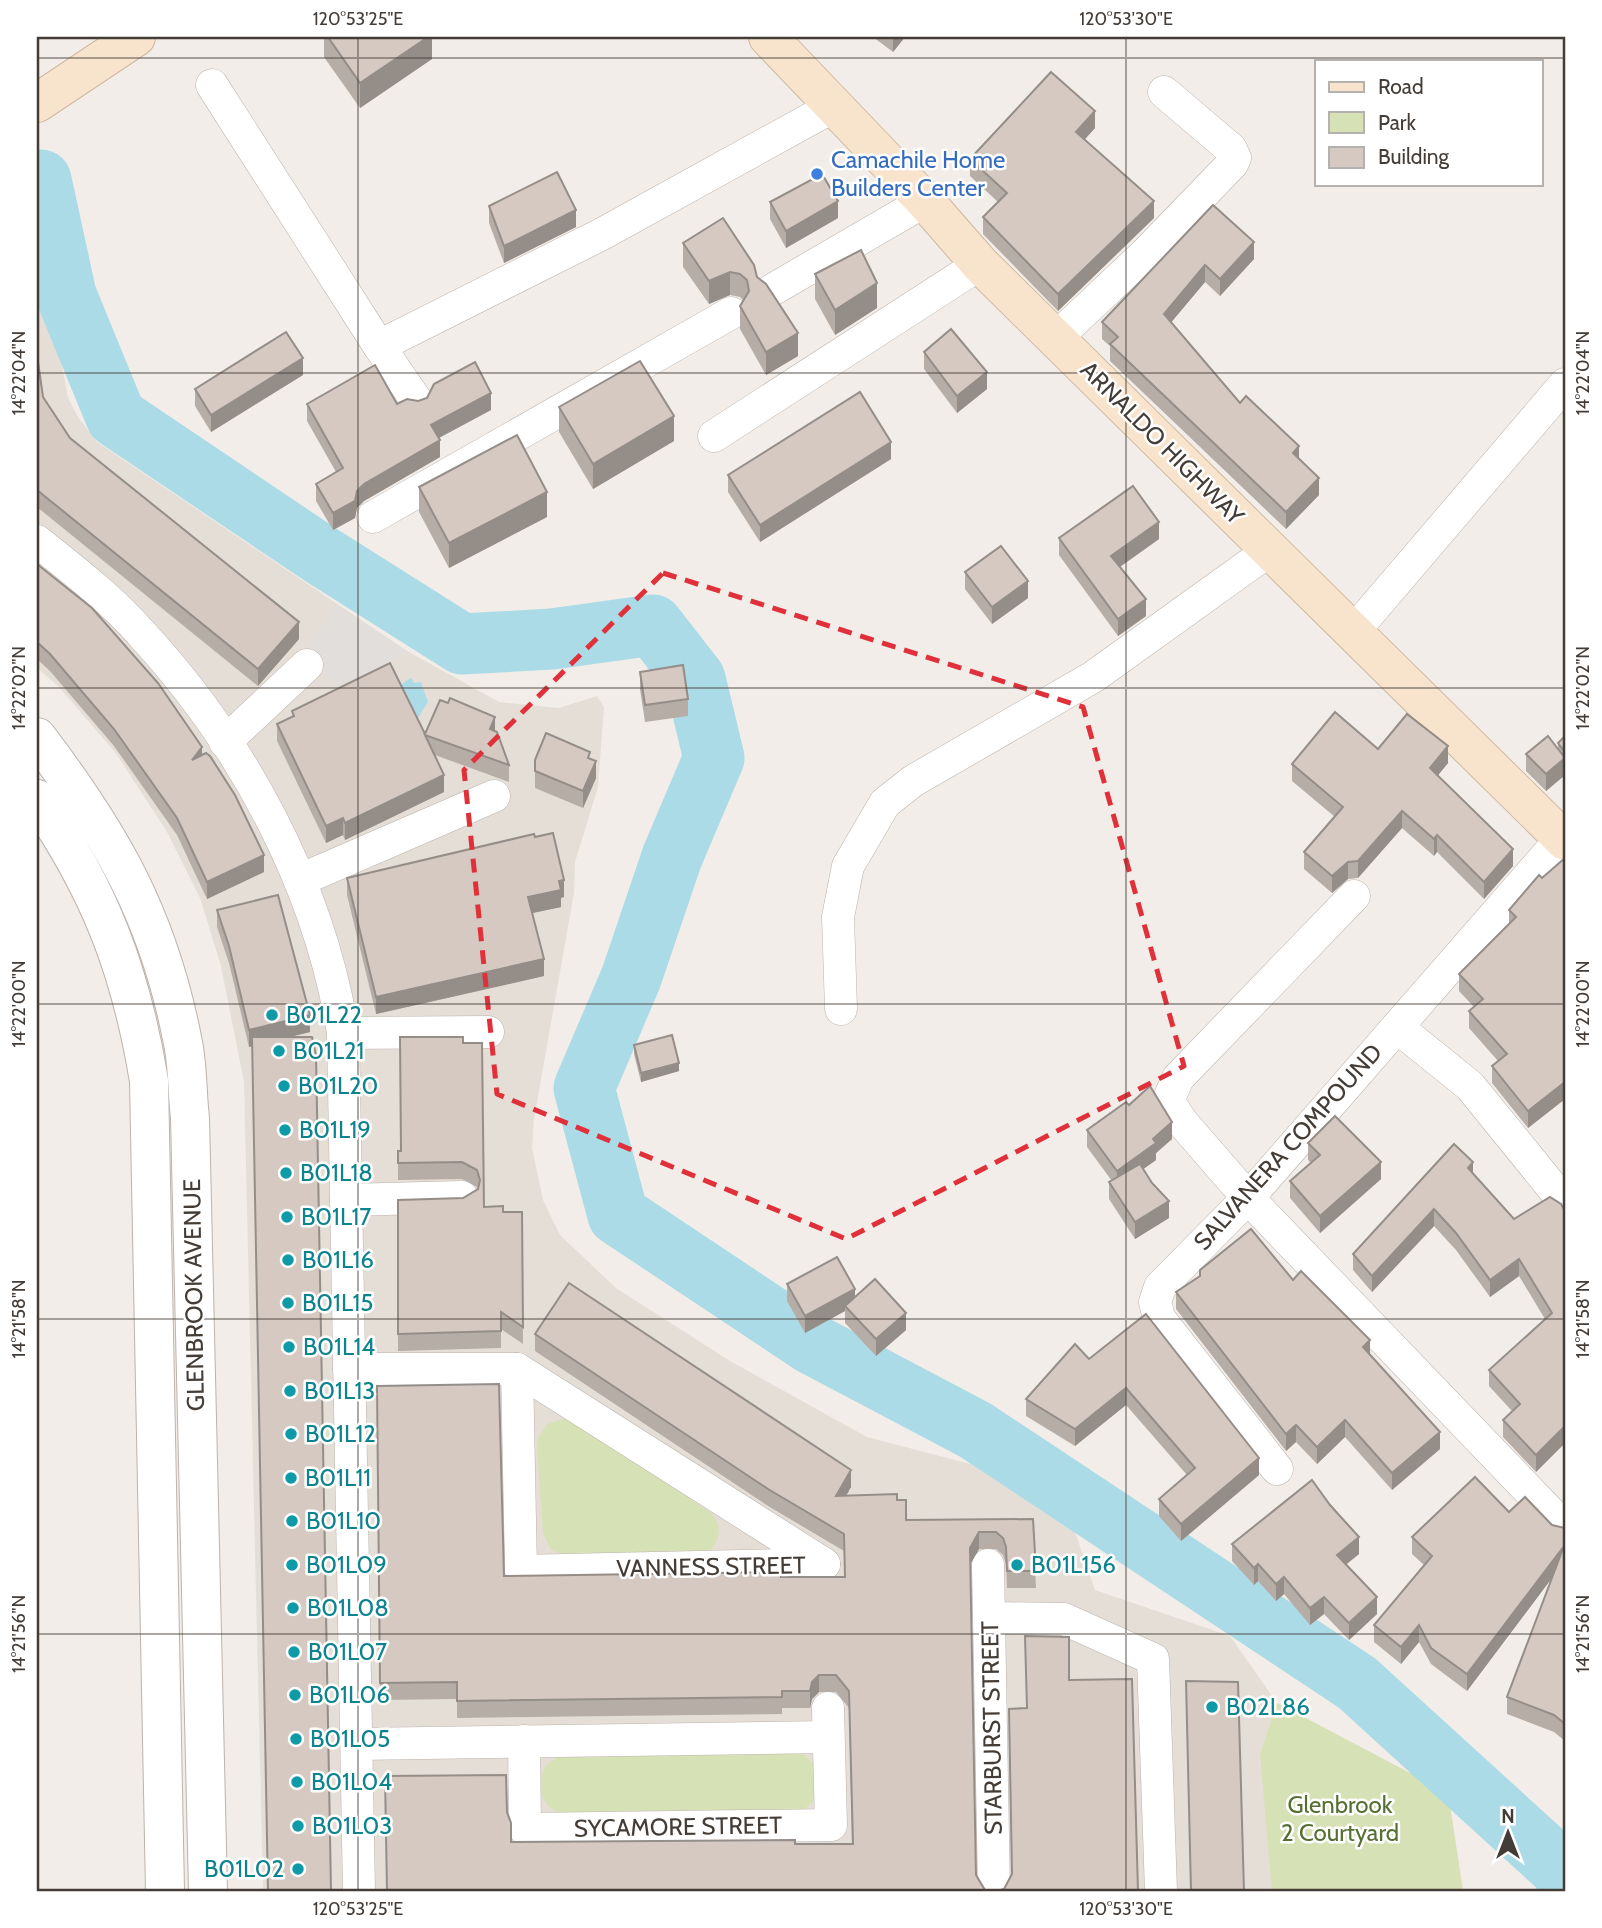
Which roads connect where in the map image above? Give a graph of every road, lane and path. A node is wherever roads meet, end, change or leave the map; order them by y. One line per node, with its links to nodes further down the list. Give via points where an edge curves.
1 (136, 37): 5 (main road)
2 (768, 37): 6 (main road, ARNALDO HIGHWAY)
3 (212, 85): 12 (street)
4 (1164, 92): 11 (street, via 1231,149 1233,164)
5 (37, 103)
6 (834, 106): 7 (main road, ARNALDO HIGHWAY); 12 (street, via 601,234)
7 (925, 201): 8 (main road, ARNALDO HIGHWAY); 9 (street)
8 (980, 264): 11 (main road, ARNALDO HIGHWAY); 15 (street)
9 (772, 290)
10 (732, 313): 16 (street)
11 (1057, 337): 18 (main road, ARNALDO HIGHWAY)
12 (379, 346): 14 (street)
13 (1561, 398): 19 (street)
14 (416, 400)
15 (714, 436)
16 (373, 517)
17 (37, 541): 22 (street, via 139,630)
18 (1270, 550): 19 (main road, ARNALDO HIGHWAY); 28 (street, via 1093,677 913,781 885,803 848,866 838,917)
19 (1354, 631): 25 (main road, ARNALDO HIGHWAY)
20 (307, 665): 22 (street)
21 (37, 737): 45 (street, GLENBROOK AVENUE, via 122,861 152,927 183,1045 190,1118)
22 (225, 742): 26 (street, via 262,800)
23 (494, 796): 26 (street)
24 (37, 799): 44 (street, GLENBROOK AVENUE, via 87,878 110,928 129,985 149,1081)
25 (1564, 839): 29 (street, SALVANERA COMPOUND)
26 (300, 880): 31 (street, via 335,985)
27 (1354, 896): 33 (street, via 1178,1078 1168,1101)
28 (841, 1009)
29 (1397, 1027): 33 (street, SALVANERA COMPOUND); 35 (street, via 1470,1086)
30 (488, 1032): 31 (street)
31 (343, 1033): 34 (street)
32 (462, 1197): 34 (street)
33 (1248, 1198): 38 (street, SALVANERA COMPOUND, via 1160,1287 1155,1302 1160,1318); 39 (street)
34 (346, 1200): 36 (street)
35 (1565, 1203)
36 (349, 1369): 37 (street); 43 (street)
37 (517, 1369): 37 (street, VANNESS STREET, via 627,1439 824,1564 521,1571)
38 (1277, 1469)
39 (1565, 1528)
40 (988, 1566): 41 (street, STARBURST STREET)
41 (990, 1618): 47 (street, STARBURST STREET); 48 (street, via 1064,1619 1153,1659)
42 (524, 1741): 42 (street, SYCAMORE STREET, via 828,1723 831,1825 525,1829); 43 (street, SYCAMORE STREET)
43 (356, 1744): 46 (street)
44 (165, 1891)
45 (208, 1891)
46 (359, 1891)
47 (994, 1891)
48 (1161, 1891)

